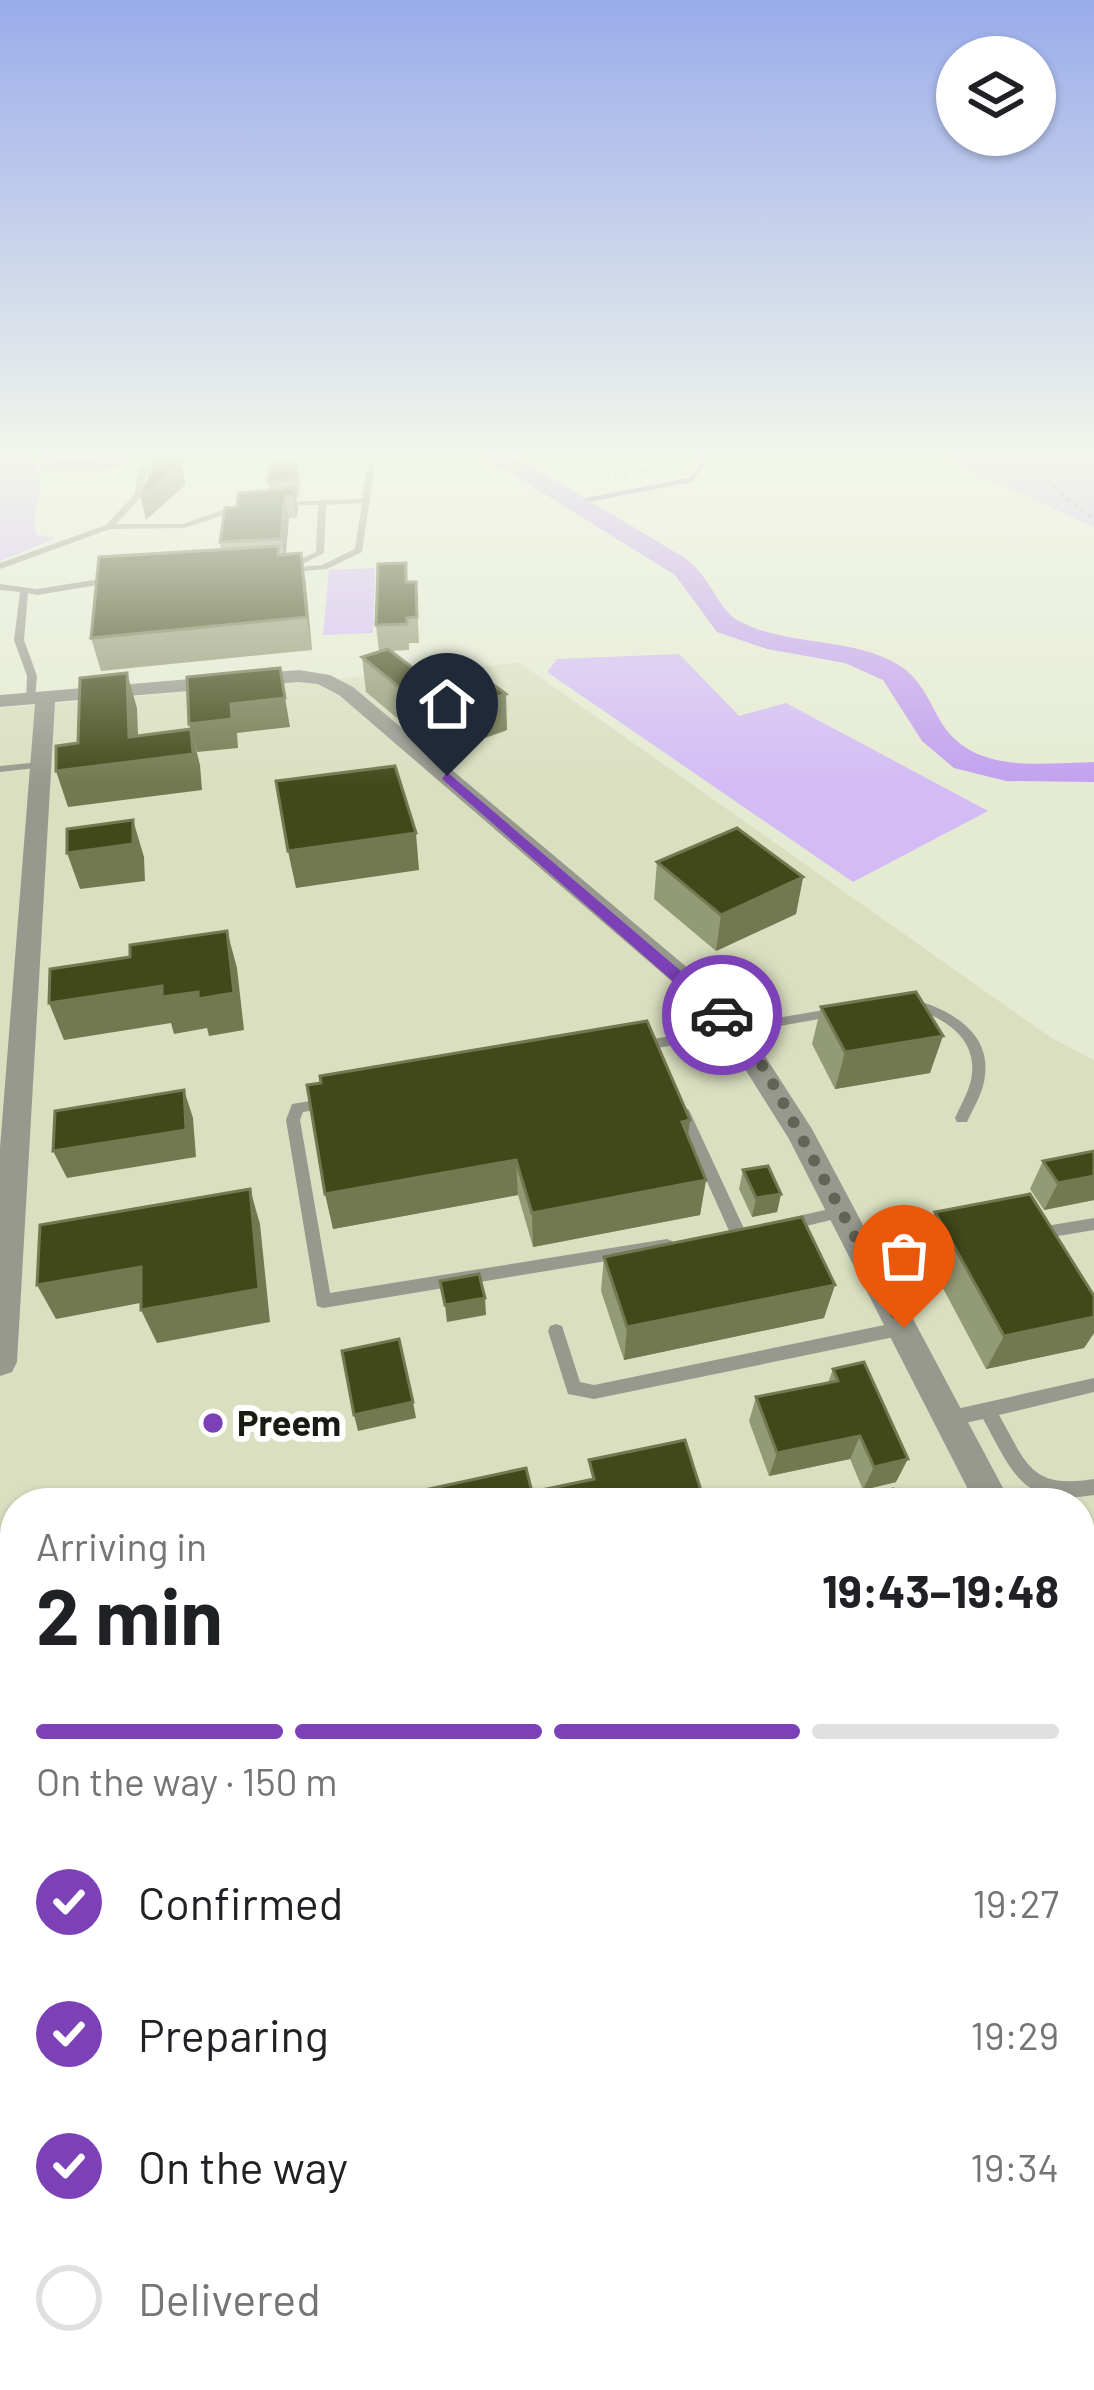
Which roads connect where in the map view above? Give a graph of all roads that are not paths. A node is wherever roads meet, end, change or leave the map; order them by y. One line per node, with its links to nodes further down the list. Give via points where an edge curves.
1 (294, 564): 2 (lane, via 273,568)
2 (331, 564)
3 (0, 585): 4 (lane); 4 (lane, via 116,576)
4 (24, 592): 5 (lane, via 20,640)
5 (37, 698): 6 (street); 7 (street); 11 (street, via 323,679 616,919)
6 (0, 701)
7 (40, 765): 8 (lane); 30 (street)
8 (0, 769)
9 (886, 1003): 17 (lane, via 928,1006 974,1044 980,1074)
10 (844, 1010): 11 (lane)
11 (736, 1029): 12 (lane); 18 (street)
12 (653, 1044): 13 (lane); 14 (lane)
13 (631, 1048)
14 (662, 1065)
15 (672, 1086): 23 (lane)
16 (341, 1100): 25 (lane, via 297,1108 293,1120 323,1301)
17 (962, 1118)
18 (842, 1212): 23 (lane); 26 (street)
19 (1030, 1221): 22 (lane)
20 (1094, 1223): 22 (lane)
21 (967, 1224): 26 (lane)
22 (1046, 1232): 27 (lane)
23 (738, 1233): 24 (lane)
24 (715, 1237)
25 (692, 1241)
26 (860, 1246): 28 (street)
27 (1058, 1251)
28 (904, 1328): 29 (lane, via 594,1392 574,1389); 33 (street)
29 (556, 1331)
30 (0, 1362)
31 (1094, 1385): 32 (lane)
32 (987, 1410): 33 (lane); 35 (lane, via 1029,1480)
33 (952, 1418): 34 (street)
34 (986, 1488)
35 (1043, 1488)

